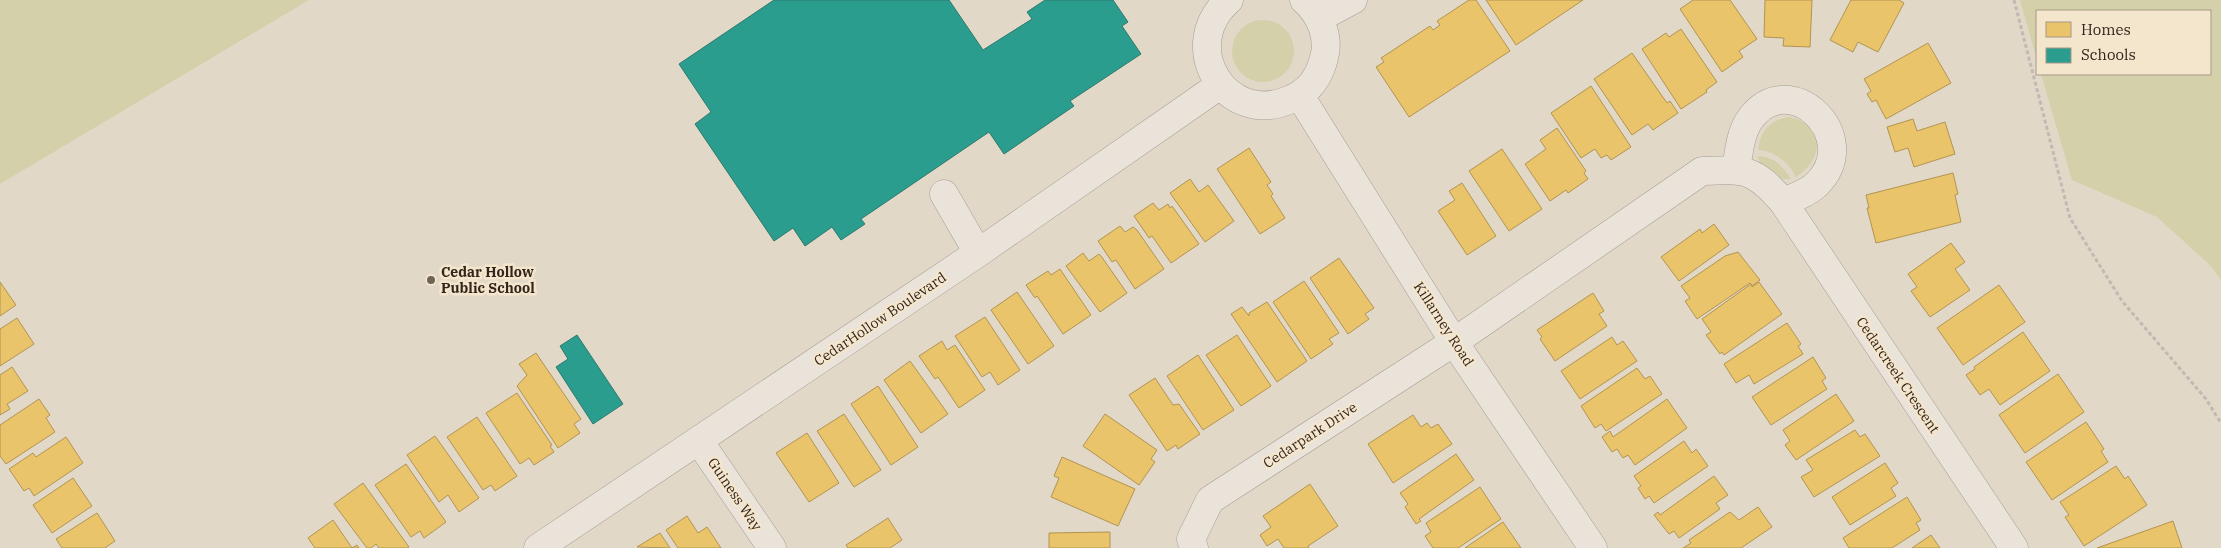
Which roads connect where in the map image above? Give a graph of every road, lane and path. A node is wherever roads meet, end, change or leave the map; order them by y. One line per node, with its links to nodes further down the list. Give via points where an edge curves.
1 (1229, 0): 5 (street, via 1212,20 1206,40 1208,61)
2 (1353, 0): 4 (street)
3 (2014, 0): 12 (path, via 2070,218 2122,301 2206,399)
4 (1311, 9): 6 (street, via 1324,31 1326,52 1320,72)
5 (1220, 85): 6 (street, via 1236,98 1255,105 1276,106); 10 (street, CedarHollow Boulevard)
6 (1300, 96): 11 (street, Killarney Road)
7 (1736, 170): 9 (street, Cedarcreek Crescent, via 1759,178); 9 (street, via 1744,130 1759,110 1782,100 1795,101 1817,113 1831,138 1832,155 1827,171 1806,193); 11 (street, Cedarcreek Crescent, via 1702,171)
8 (944, 194): 10 (street)
9 (1783, 202): 18 (street, Cedarcreek Crescent)
10 (978, 253): 13 (street, CedarHollow Boulevard)
11 (1454, 342): 16 (street, Cedarpark Drive, via 1210,500 1191,539); 17 (street, Killarney Road)
12 (2221, 423)
13 (699, 441): 14 (street, CedarHollow Boulevard); 15 (street, Guiness Way)
14 (538, 548)
15 (772, 548)
16 (1194, 548)
17 (1593, 548)
18 (2014, 548)

